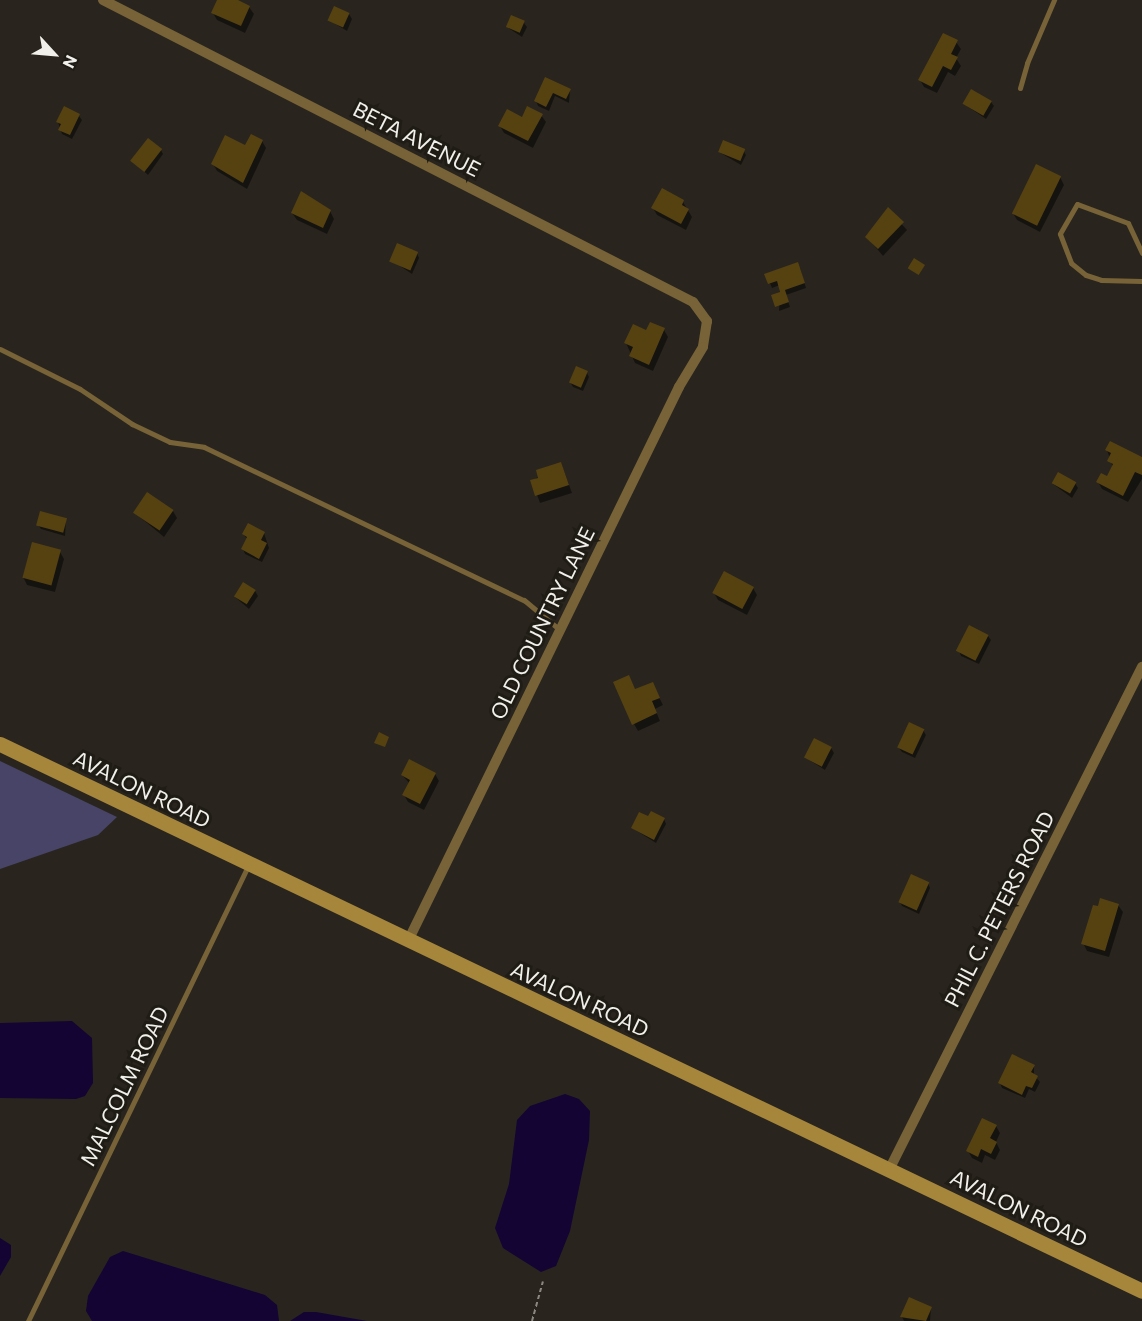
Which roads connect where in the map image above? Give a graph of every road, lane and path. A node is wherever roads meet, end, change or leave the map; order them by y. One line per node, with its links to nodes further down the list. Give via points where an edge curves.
1 (103, 0): 6 (street, BETA AVENUE, via 693,302)
2 (1054, 0): 3 (lane)
3 (1020, 88)
4 (1142, 252): 5 (lane, via 1128,223 1077,204 1060,234 1071,263 1086,275 1101,280)
5 (1142, 281)
6 (707, 321): 8 (street, OLD COUNTRY LANE, via 703,347)
7 (0, 349): 8 (lane, via 80,389 132,424 170,442 204,447 524,600)
8 (561, 630): 12 (street, OLD COUNTRY LANE)
9 (1142, 667): 13 (street, PHIL C. PETERS ROAD)
10 (0, 744): 11 (main road, AVALON ROAD)
11 (249, 864): 12 (main road, AVALON ROAD); 16 (lane, MALCOLM ROAD)
12 (408, 941): 13 (main road, AVALON ROAD)
13 (890, 1168): 15 (main road, AVALON ROAD)
14 (543, 1281): 17 (path)
15 (1142, 1291)
16 (28, 1321)
17 (532, 1321)

